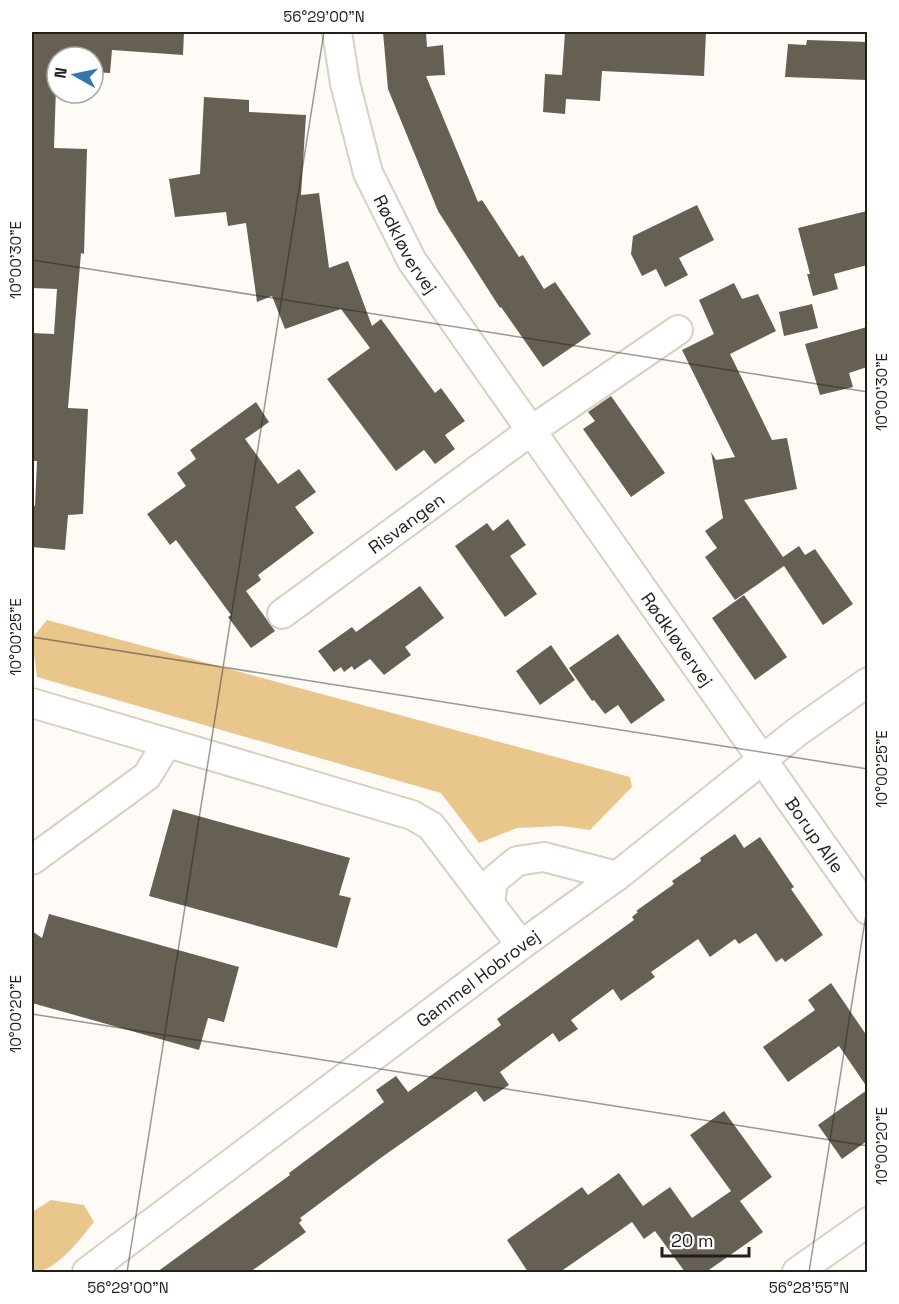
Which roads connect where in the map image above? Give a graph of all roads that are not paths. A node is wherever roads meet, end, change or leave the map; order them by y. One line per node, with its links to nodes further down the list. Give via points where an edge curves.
1 (337, 32): 3 (street, Rødkløvervej, via 345,83 368,173 412,261)
2 (678, 330): 3 (street)
3 (532, 430): 4 (street, Risvangen); 8 (street, Rødkløvervej)
4 (282, 614)
5 (867, 682): 8 (street, Gammel Hobrovej)
6 (32, 704): 7 (street)
7 (167, 743): 9 (street, via 147,776); 11 (street, via 411,815 431,826)
8 (763, 760): 10 (street, Gammel Hobrovej); 12 (street, Borup Alle)
9 (32, 860)
10 (617, 876): 11 (street, via 544,856 517,861 493,881); 13 (street, Gammel Hobrovej)
11 (490, 903): 13 (street)
12 (867, 910)
13 (521, 945): 15 (street, Gammel Hobrovej)
14 (867, 1222): 16 (street)
15 (87, 1272)
16 (797, 1272)

